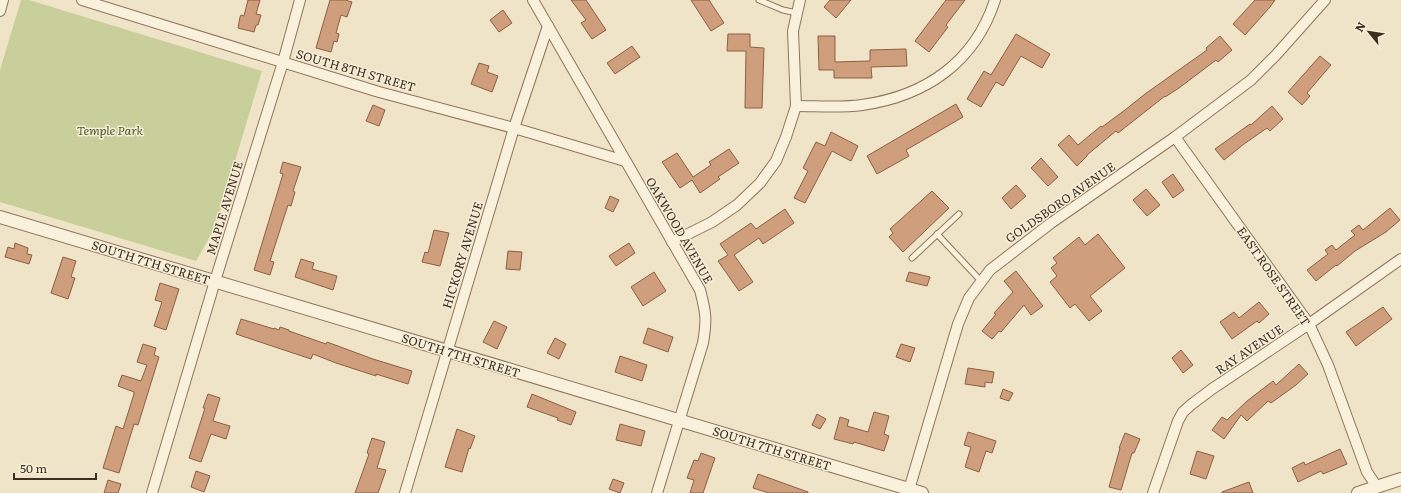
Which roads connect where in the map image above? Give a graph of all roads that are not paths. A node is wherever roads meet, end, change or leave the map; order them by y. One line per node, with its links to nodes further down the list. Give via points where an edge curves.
1 (3, 0): 9 (street)
2 (82, 0): 12 (street, SOUTH 8TH STREET)
3 (300, 0): 12 (street, MAPLE AVENUE)
4 (532, 0): 11 (street, OAKWOOD AVENUE)
5 (759, 0): 10 (lane)
6 (800, 0): 10 (street)
7 (995, 0): 13 (street, via 979,35 962,58 943,75 919,89 891,99 862,105)
8 (1325, 0): 15 (street, GOLDSBORO AVENUE, via 1251,80)
9 (0, 11)
10 (797, 13): 13 (street, via 793,30)
11 (548, 26): 14 (street, HICKORY AVENUE); 16 (street, OAKWOOD AVENUE)
12 (283, 62): 14 (street, SOUTH 8TH STREET, via 379,92); 23 (street, MAPLE AVENUE)
13 (796, 106): 20 (street, via 776,161 760,183 712,222)
14 (514, 128): 16 (street, SOUTH 8TH STREET); 26 (street, HICKORY AVENUE)
15 (1175, 137): 24 (street, GOLDSBORO AVENUE, via 1019,247 990,270); 25 (street, EAST ROSE STREET)
16 (625, 161): 20 (street, OAKWOOD AVENUE)
17 (959, 214): 19 (lane)
18 (0, 217): 23 (street, SOUTH 7TH STREET)
19 (937, 234): 21 (lane); 24 (lane)
20 (672, 242): 27 (street, OAKWOOD AVENUE, via 700,290 706,322 703,343)
21 (912, 258)
22 (1401, 259): 25 (street, RAY AVENUE)
23 (215, 281): 26 (street, SOUTH 7TH STREET); 31 (street, MAPLE AVENUE)
24 (981, 281): 30 (street, GOLDSBORO AVENUE, via 969,298 958,324)
25 (1309, 324): 29 (street, EAST ROSE STREET, via 1328,365 1367,472); 35 (street, RAY AVENUE, via 1212,389 1183,412)
26 (448, 350): 27 (street, SOUTH 7TH STREET); 32 (street, HICKORY AVENUE)
27 (679, 420): 30 (street, SOUTH 7TH STREET); 33 (street, OAKWOOD AVENUE)
28 (1401, 478): 29 (street)
29 (1379, 490): 36 (street)
30 (909, 491): 34 (street, SOUTH 7TH STREET)
31 (152, 493)
32 (405, 493)
33 (657, 493)
34 (922, 493)
35 (1153, 493)
36 (1358, 493)

